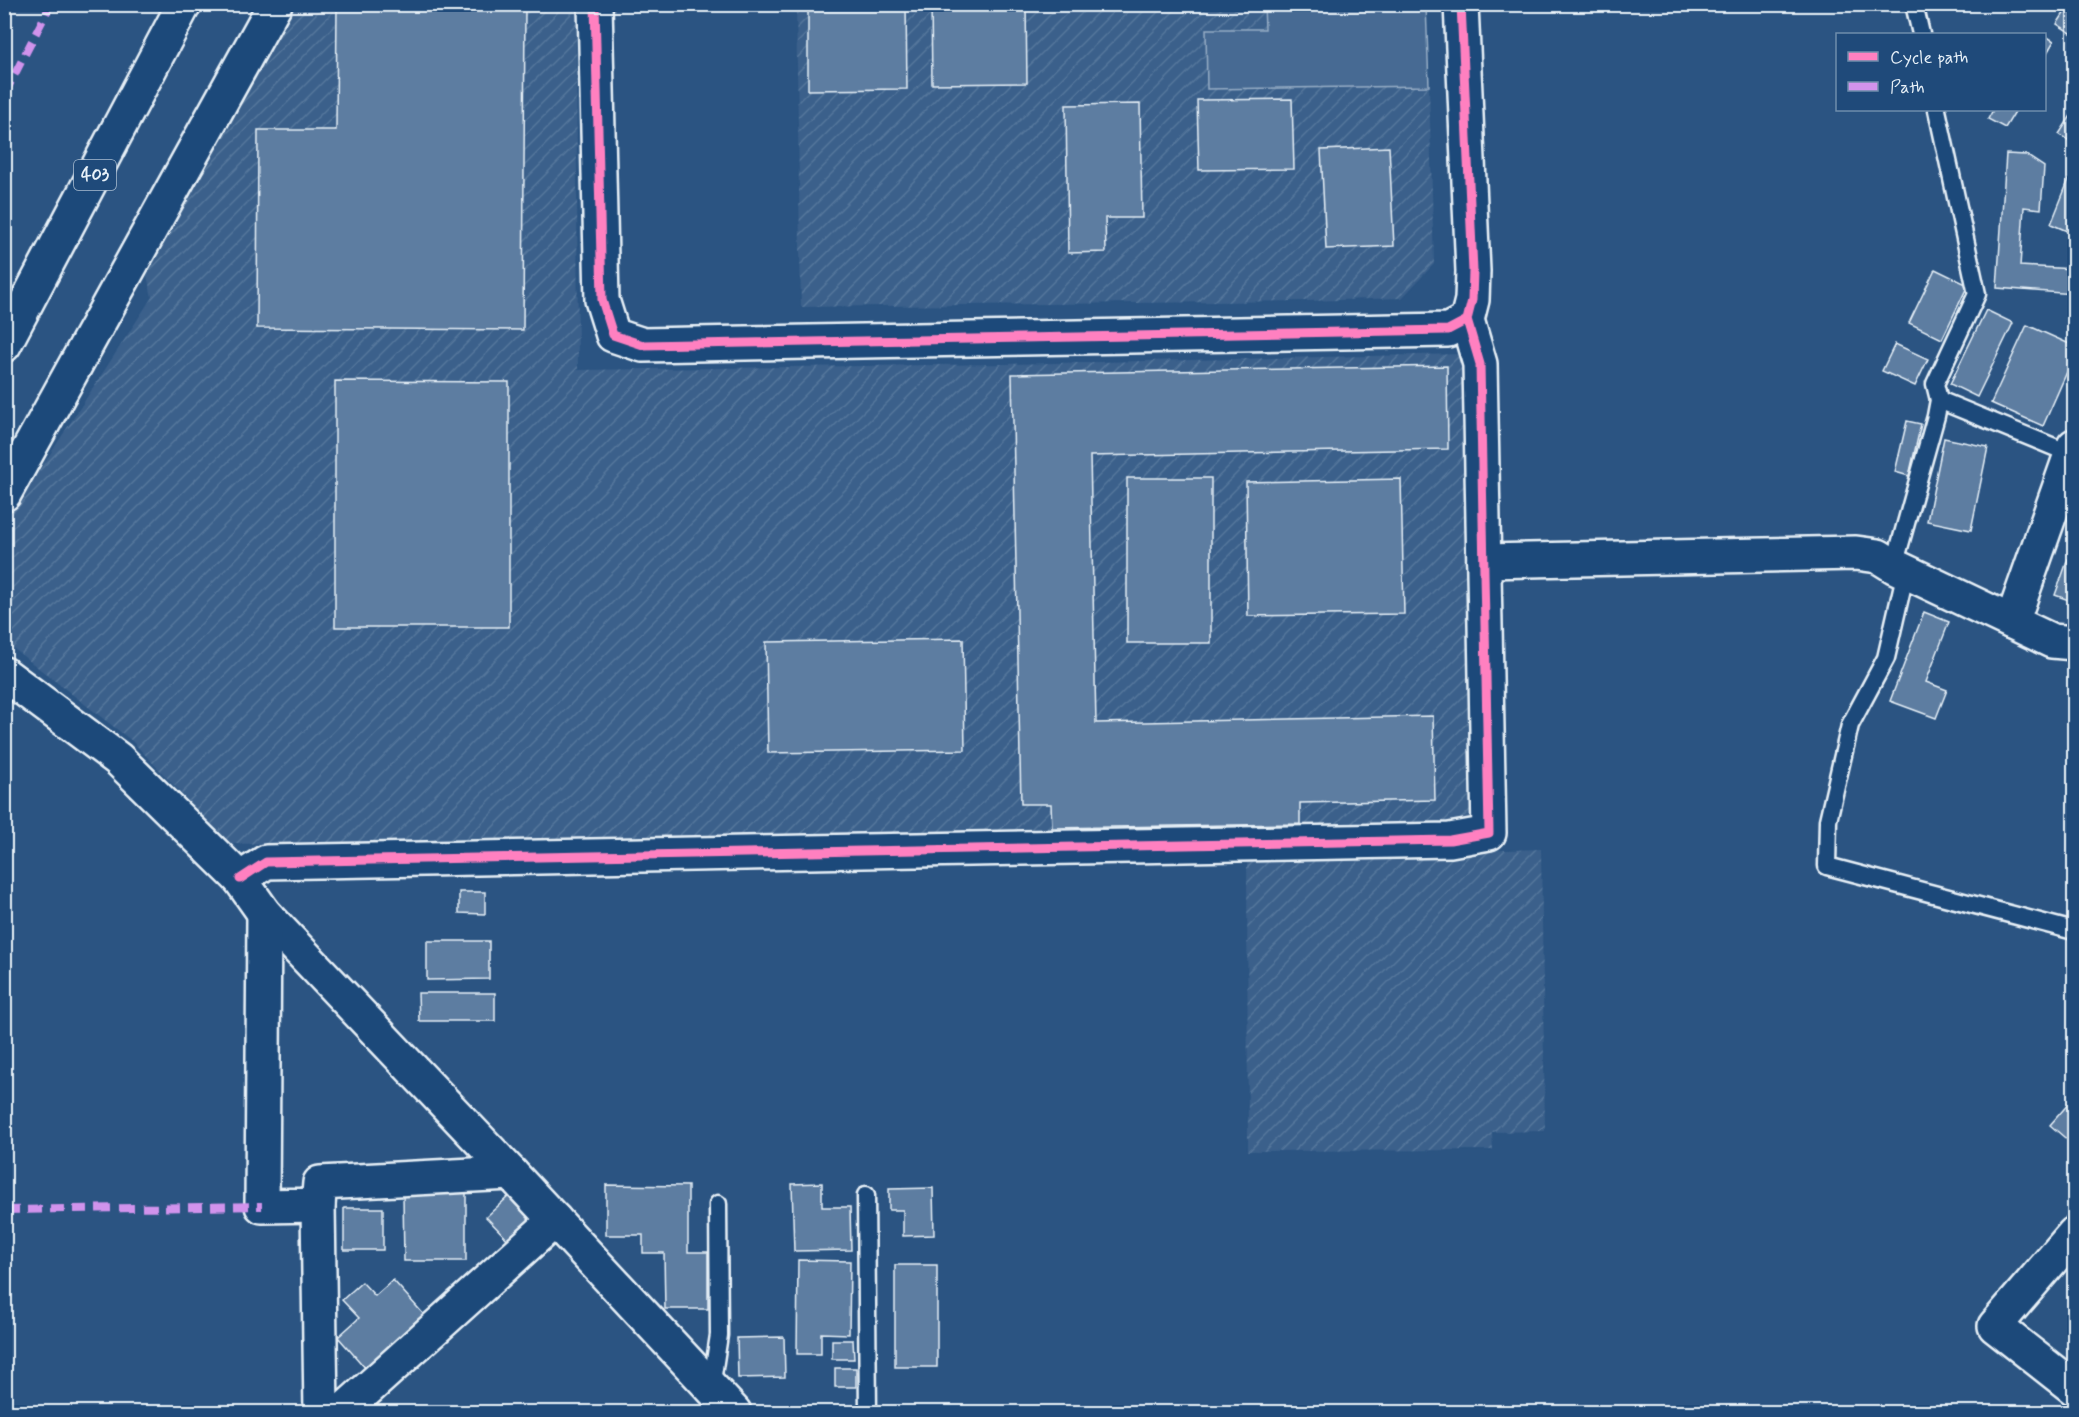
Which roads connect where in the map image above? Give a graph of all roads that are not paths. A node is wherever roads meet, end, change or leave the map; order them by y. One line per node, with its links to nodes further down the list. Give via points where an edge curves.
1 (184, 4): 9 (main road, 403)
2 (275, 4): 12 (main road)
3 (595, 4): 8 (main road, via 602,300 613,335 655,345 1448,330)
4 (1461, 4): 8 (main road, via 1473,271)
5 (1914, 4): 6 (lane)
6 (1921, 33)
7 (1937, 111): 10 (lane, via 1977,294 1935,384)
8 (1467, 320): 13 (main road, via 1480,364)
9 (4, 345)
10 (1939, 400): 11 (lane); 14 (lane)
11 (2073, 450): 15 (main road)
12 (4, 494)
13 (1484, 561): 14 (main road, via 1856,553 1878,556); 18 (main road, via 1489,833 1438,840 266,862)
14 (1900, 568): 15 (main road); 20 (lane, via 1886,658 1850,725 1828,820 1827,866)
15 (2012, 622): 16 (main road, via 2052,641)
16 (2074, 643)
17 (4, 674): 18 (main road, via 118,759)
18 (240, 879): 19 (main road)
19 (264, 913): 21 (main road); 23 (main road, via 262,1206)
20 (2074, 931)
21 (511, 1173): 23 (main road, via 320,1183); 25 (main road)
22 (866, 1195): 32 (lane)
23 (318, 1204): 29 (main road)
24 (718, 1204): 27 (lane, via 719,1335)
25 (555, 1220): 27 (main road); 30 (main road)
26 (2074, 1234): 28 (main road, via 1995,1326)
27 (711, 1388): 31 (main road)
28 (2074, 1388)
29 (321, 1413)
30 (342, 1413)
31 (734, 1413)
32 (868, 1413)

